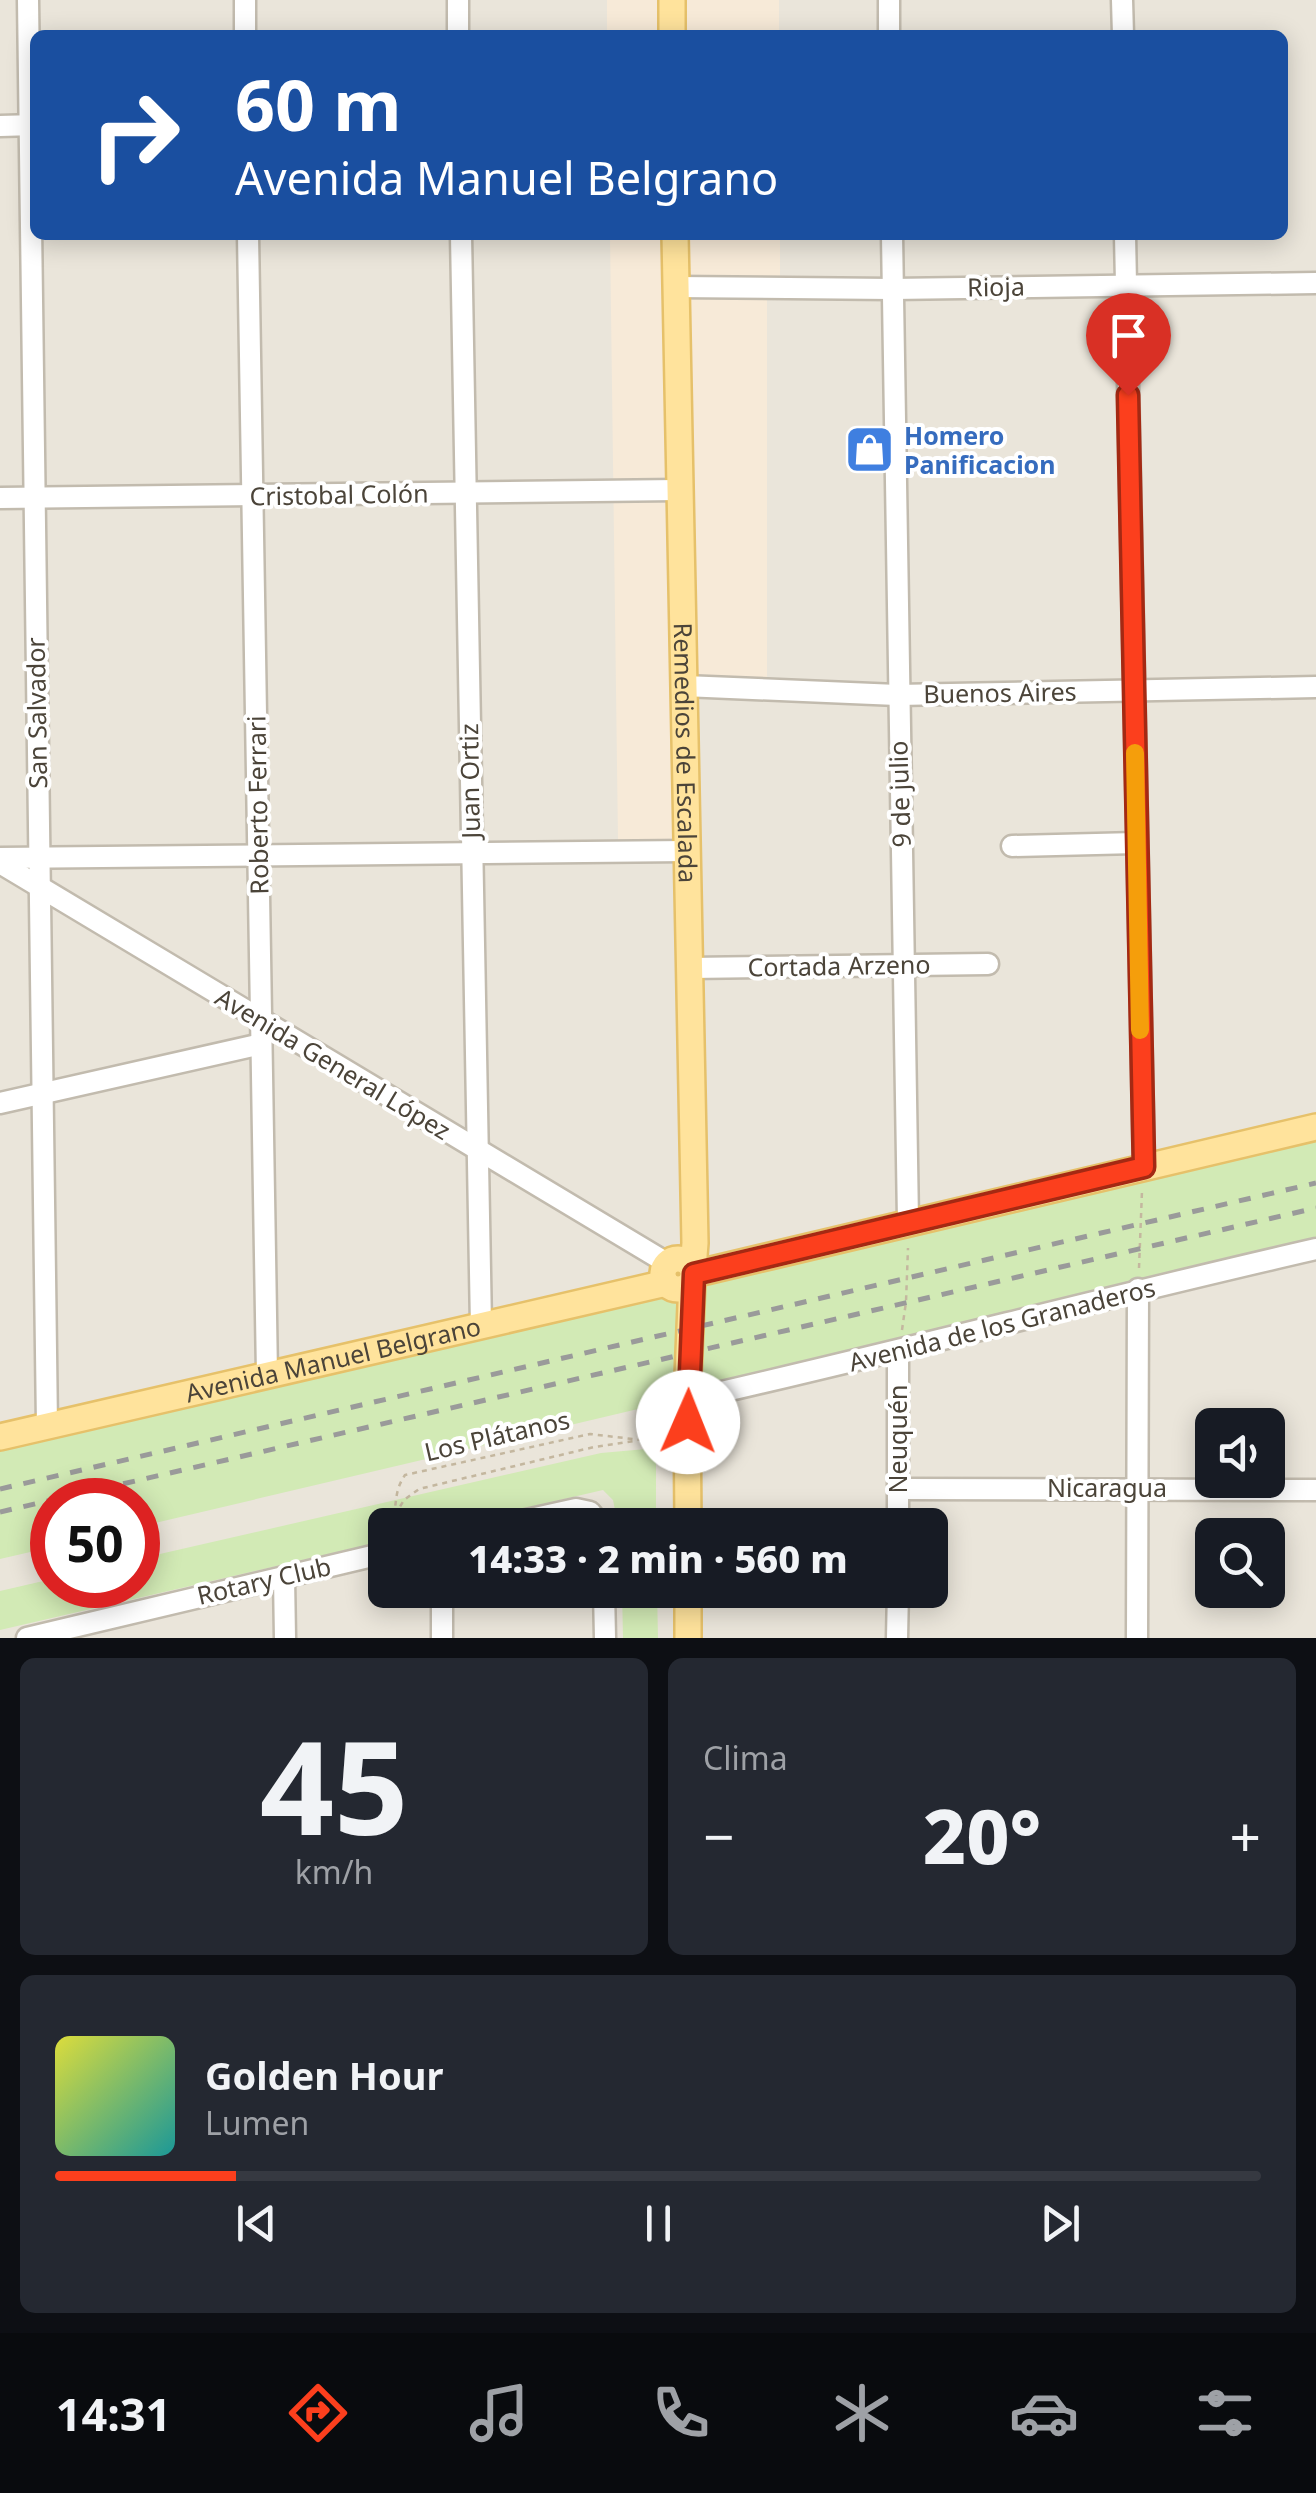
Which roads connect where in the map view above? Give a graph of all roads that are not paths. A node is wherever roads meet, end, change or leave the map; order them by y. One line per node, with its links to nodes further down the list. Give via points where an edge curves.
1 (28, 0): 12 (street, San Salvador)
2 (245, 0): 7 (street)
3 (458, 0): 8 (street)
4 (672, 0): 9 (main road)
5 (889, 0): 10 (street)
6 (1122, 0): 11 (street)
7 (245, 30)
8 (458, 30)
9 (672, 30)
10 (889, 30)
11 (1123, 30)
12 (30, 62)
13 (30, 125): 14 (street)
14 (0, 126)
15 (33, 240): 29 (street, San Salvador)
16 (248, 240): 27 (street, Roberto Ferrari)
17 (462, 240): 26 (street, Juan Ortiz)
18 (675, 240): 23 (main road, Remedios de Escalada)
19 (892, 240): 24 (street, 9 de julio)
20 (1125, 240): 22 (street)
21 (1316, 283): 22 (street, Rioja)
22 (1126, 285): 24 (street, Rioja); 32 (street)
23 (676, 287): 24 (street, Rioja); 25 (main road, Remedios de Escalada)
24 (892, 289): 33 (street, 9 de julio)
25 (678, 490): 26 (street, Cristobal Colón); 30 (main road, Remedios de Escalada)
26 (466, 493): 27 (street, Cristobal Colón); 37 (street, Juan Ortiz)
27 (252, 496): 29 (street, Cristobal Colón); 38 (street, Roberto Ferrari)
28 (0, 498): 29 (street, Cristobal Colón)
29 (34, 498): 39 (street, San Salvador)
30 (684, 686): 33 (street, Buenos Aires); 36 (main road, Remedios de Escalada)
31 (1316, 687): 32 (street, Buenos Aires)
32 (1134, 690): 33 (street, Buenos Aires); 34 (street)
33 (897, 695): 43 (street, 9 de julio)
34 (1136, 843): 35 (street); 51 (street)
35 (1012, 846)
36 (687, 850): 37 (street); 44 (main road, Remedios de Escalada)
37 (472, 853): 38 (street); 50 (street, Juan Ortiz)
38 (258, 855): 39 (street); 45 (street, Roberto Ferrari)
39 (39, 858): 40 (street); 41 (street, San Salvador)
40 (0, 860): 41 (street, Avenida General López)
41 (39, 888): 45 (street, Avenida General López); 47 (street, San Salvador)
42 (988, 964): 43 (street, Cortada Arzeno)
43 (904, 965): 44 (street, Cortada Arzeno); 52 (street, 9 de julio)
44 (690, 968): 54 (main road, Remedios de Escalada, via 695,1243)
45 (261, 1020): 46 (street, Roberto Ferrari); 50 (street, Avenida General López)
46 (262, 1044): 47 (street); 58 (street, Roberto Ferrari)
47 (42, 1094): 48 (street); 60 (street, San Salvador)
48 (0, 1104)
49 (1316, 1126): 51 (main road, Avenida Manuel Belgrano)
50 (476, 1151): 54 (street, Avenida General López); 56 (street, Juan Ortiz)
51 (1144, 1167): 52 (main road, Avenida Manuel Belgrano)
52 (908, 1222): 54 (main road, Avenida Manuel Belgrano)
53 (1316, 1249): 55 (street, Avenida de los Granaderos)
54 (682, 1274): 56 (main road, Avenida Manuel Belgrano); 59 (main road, Remedios de Escalada)
55 (1138, 1290): 57 (street, Avenida de los Granaderos); 62 (street)
56 (480, 1326): 58 (main road, Avenida Manuel Belgrano)
57 (898, 1352): 59 (street, Avenida de los Granaderos); 63 (street, Neuquén)
58 (267, 1375): 60 (main road, Avenida Manuel Belgrano)
59 (688, 1400): 65 (main road, Remedios de Escalada)
60 (47, 1426): 61 (main road, Avenida Manuel Belgrano)
61 (0, 1437)
62 (1137, 1487): 63 (street, Nicaragua); 64 (street, Nicaragua); 80 (street)
63 (899, 1489): 66 (street, Neuquén)
64 (1316, 1490)
65 (688, 1508)
66 (898, 1508)
67 (368, 1556): 68 (street, Rotary Club)
68 (284, 1577): 73 (street, Rotary Club); 75 (street)
69 (442, 1608): 76 (street)
70 (604, 1608): 77 (street)
71 (688, 1608): 78 (main road)
72 (898, 1608): 79 (street)
73 (62, 1634): 74 (street, Rotary Club)
74 (27, 1638)
75 (285, 1638)
76 (442, 1638)
77 (605, 1638)
78 (688, 1638)
79 (897, 1638)
80 (1138, 1638)

